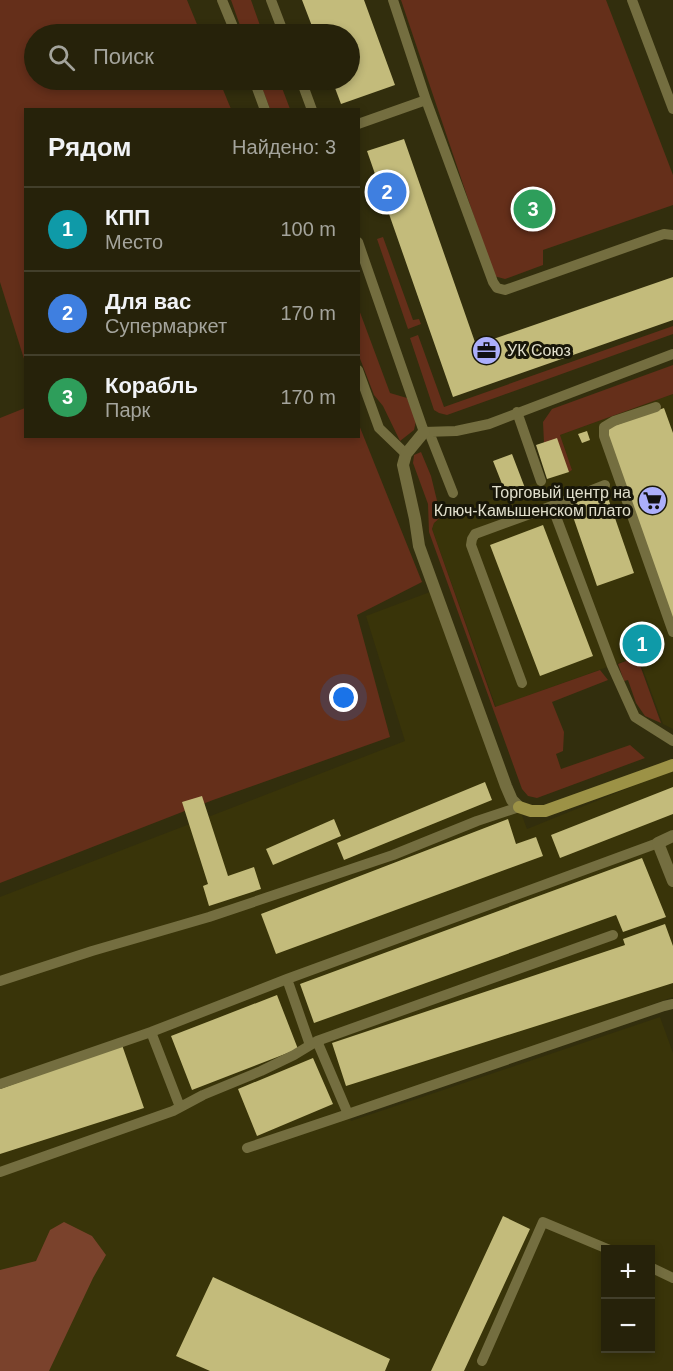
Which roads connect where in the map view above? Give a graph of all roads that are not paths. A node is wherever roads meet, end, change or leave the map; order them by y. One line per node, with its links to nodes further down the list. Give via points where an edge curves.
1 (222, 0): 5 (lane)
2 (271, 0): 6 (lane)
3 (393, 0): 9 (lane)
4 (632, 0): 12 (lane)
5 (232, 24)
6 (280, 24)
7 (258, 90): 10 (lane)
8 (305, 90): 11 (lane)
9 (426, 100): 13 (lane); 14 (lane, via 497,288 505,290 664,234)
10 (264, 108)
11 (311, 108)
12 (673, 109)
13 (360, 123)
14 (673, 235)
15 (360, 248): 20 (lane)
16 (673, 354): 19 (lane)
17 (360, 376): 21 (lane, via 379,428)
18 (656, 407): 26 (lane, via 609,423 603,429)
19 (517, 412): 20 (lane, via 489,424); 22 (lane)
20 (427, 432): 21 (street); 24 (lane)
21 (406, 454): 30 (street, via 403,465 419,546 506,786)
22 (541, 480)
23 (605, 485): 25 (lane)
24 (453, 493)
25 (552, 506): 27 (lane, via 476,534 472,539); 28 (lane, via 635,717)
26 (673, 632)
27 (522, 683)
28 (673, 741)
29 (673, 765): 30 (street, via 544,811)
30 (519, 807): 36 (lane, via 393,855 209,917)
31 (673, 837): 32 (street)
32 (658, 843): 33 (street); 35 (lane)
33 (673, 881)
34 (613, 935): 39 (lane)
35 (286, 979): 38 (lane); 39 (lane)
36 (0, 981)
37 (673, 1004): 42 (lane)
38 (151, 1032): 40 (lane); 41 (lane)
39 (313, 1043): 41 (lane); 42 (lane)
40 (0, 1083)
41 (180, 1107): 44 (lane)
42 (348, 1114): 43 (lane)
43 (248, 1148)
44 (0, 1172)
45 (601, 1246): 48 (lane, via 543,1222)
46 (655, 1269): 47 (lane)
47 (673, 1278)
48 (482, 1361)

